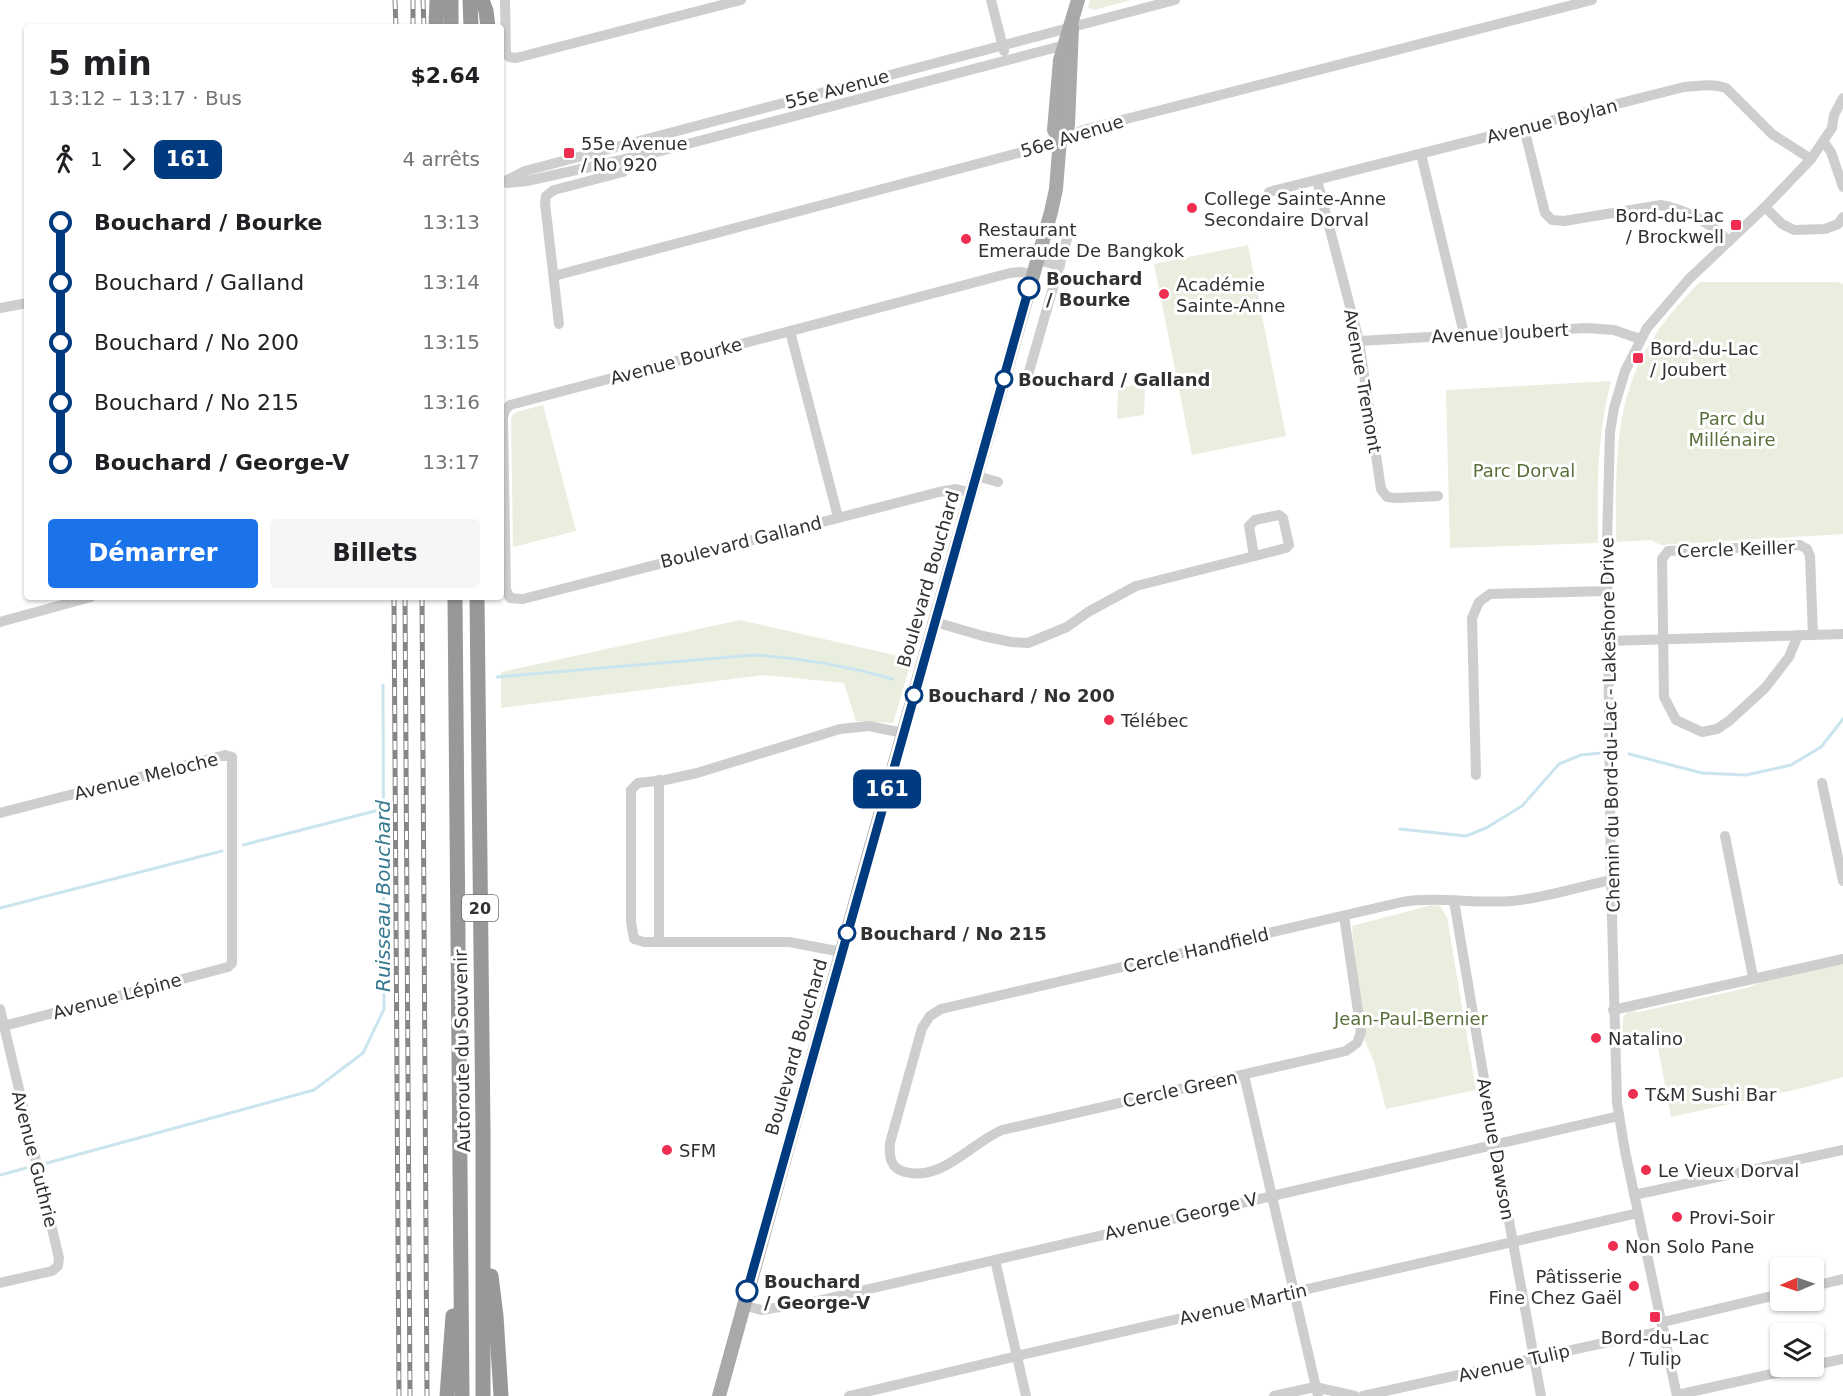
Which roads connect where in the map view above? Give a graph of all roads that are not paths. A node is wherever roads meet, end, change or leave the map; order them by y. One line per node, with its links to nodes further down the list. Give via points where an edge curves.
1 (437, 0): 11 (highway)
2 (451, 0): 12 (highway)
3 (470, 0): 13 (highway)
4 (482, 0): 14 (highway)
5 (506, 0): 6 (street, via 505,50 512,58)
6 (741, 0)
7 (991, 0): 17 (street)
8 (1078, 0): 15 (main road, Boulevard Bouchard)
9 (1175, 0): 15 (street, 55e Avenue)
10 (1592, 0): 23 (street, 56e Avenue)
11 (436, 24)
12 (451, 24)
13 (471, 24)
14 (488, 24)
15 (1072, 27): 16 (main road, Boulevard Bouchard); 17 (street, 55e Avenue)
16 (1068, 44): 18 (street, 55e Avenue); 23 (main road, Boulevard Bouchard, via 1068,125)
17 (1002, 45): 18 (street); 29 (street, 55e Avenue, via 525,171)
18 (1006, 60): 26 (street, 55e Avenue)
19 (1843, 98): 22 (street, Chemin du Bord-du-Lac - Lakeshore Drive)
20 (1843, 120): 22 (street, Chemin du Bord-du-Lac - Lakeshore Drive)
21 (1524, 128): 25 (street, Avenue Boylan); 27 (street, Avenue Boylan, via 1684,87 1718,85 1733,93 1772,134); 36 (street, via 1545,213 1552,220 1661,205 1690,213)
22 (1832, 128): 24 (street, Chemin du Bord-du-Lac - Lakeshore Drive)
23 (1060, 139): 37 (main road, Boulevard Bouchard, via 1056,189); 40 (street, 56e Avenue)
24 (1824, 142): 27 (street, Chemin du Bord-du-Lac - Lakeshore Drive); 31 (street, via 1832,152)
25 (1421, 154): 28 (street, Avenue Boylan); 45 (street)
26 (636, 156): 30 (street, 55e Avenue); 40 (street, 55e Avenue, via 623,172 548,194 545,203)
27 (1811, 159): 33 (street, Chemin du Bord-du-Lac - Lakeshore Drive)
28 (1317, 180): 32 (street, Avenue Boylan); 47 (street, Avenue Tremont)
29 (504, 182)
30 (504, 183)
31 (1843, 187)
32 (1269, 192)
33 (1765, 207): 34 (street, via 1794,230 1832,227); 36 (street, Chemin du Bord-du-Lac - Lakeshore Drive)
34 (1843, 217)
35 (1069, 232): 38 (street)
36 (1729, 241): 46 (street, Chemin du Bord-du-Lac - Lakeshore Drive, via 1676,292)
37 (1038, 260): 38 (street); 39 (main road, Boulevard Bouchard)
38 (1060, 266): 48 (street)
39 (1034, 274): 44 (street, Avenue Bourke, via 1010,273); 50 (main road, Boulevard Bouchard)
40 (554, 276): 43 (street)
41 (24, 304): 42 (street)
42 (0, 308)
43 (559, 324)
44 (790, 331): 49 (street, Avenue Bourke, via 514,403); 55 (street)
45 (1464, 334): 46 (street, Avenue Joubert, via 1599,328); 47 (street, Avenue Joubert)
46 (1640, 339): 57 (street, Chemin du Bord-du-Lac - Lakeshore Drive, via 1619,387 1610,432)
47 (1359, 341): 53 (street, Avenue Tremont, via 1381,489 1387,497)
48 (1026, 382)
49 (504, 415)
50 (977, 476): 51 (street); 52 (main road, Boulevard Bouchard)
51 (998, 482)
52 (972, 493): 55 (street, Boulevard Galland, via 949,489); 63 (main road, Boulevard Bouchard)
53 (1438, 496)
54 (504, 499): 58 (street, Avenue Bourke, via 505,580)
55 (838, 517): 58 (street, Boulevard Galland, via 548,593)
56 (1254, 556): 56 (street, via 1289,545 1279,515 1255,520 1249,526); 63 (street, via 1136,586 1067,627 1028,643 983,636)
57 (1607, 591): 68 (street, Chemin du Bord-du-Lac - Lakeshore Drive); 70 (street, via 1490,594 1479,602 1472,618)
58 (510, 598)
59 (80, 600): 62 (street)
60 (455, 600): 94 (highway, Autoroute du Souvenir / 20)
61 (477, 600): 96 (highway, Autoroute du Souvenir / 20)
62 (0, 622)
63 (935, 622): 69 (main road, Boulevard Bouchard)
64 (1843, 634): 66 (street)
65 (1798, 635): 66 (street); 67 (street); 67 (street, via 1789,657 1766,688 1729,721 1702,732 1676,720 1668,709 1664,697)
66 (1813, 635): 67 (street, Cercle Keiller, via 1810,556 1808,549 1793,545 1668,551 1662,559)
67 (1663, 640): 68 (street)
68 (1608, 641): 75 (street, Chemin du Bord-du-Lac - Lakeshore Drive)
69 (903, 733): 71 (street, via 869,726 840,729 703,771); 80 (main road, Boulevard Bouchard)
70 (1476, 775)
71 (659, 780): 79 (street); 79 (street, via 638,783 631,793 632,935 639,942)
72 (1822, 783): 76 (street)
73 (0, 813): 82 (street, Avenue Meloche, via 225,755 232,757)
74 (1725, 836): 83 (street)
75 (1611, 880): 77 (street, Cercle Handfield, via 1511,901); 85 (street, Chemin du Bord-du-Lac - Lakeshore Drive)
76 (1843, 881)
77 (1454, 901): 78 (street, Cercle Handfield, via 1417,899); 89 (street, Avenue Dawson)
78 (1344, 916): 87 (street, Cercle Green, via 1361,1032 1357,1043 1346,1051); 91 (street, Cercle Handfield, via 934,1012 922,1028 890,1143)
79 (659, 942): 80 (street, via 789,942)
80 (842, 952): 104 (main road, Boulevard Bouchard)
81 (1843, 959): 83 (street)
82 (232, 963): 86 (street, Avenue Lépine)
83 (1753, 977): 85 (street)
84 (0, 1009): 86 (street, Avenue Guthrie)
85 (1614, 1009): 88 (street, Chemin du Bord-du-Lac - Lakeshore Drive)
86 (1, 1026): 100 (street, Avenue Guthrie, via 59,1258 52,1271)
87 (1244, 1075): 91 (street, Cercle Green, via 1002,1130 933,1170 898,1170); 93 (street)
88 (1619, 1116): 89 (street, Avenue George V); 92 (street, Chemin du Bord-du-Lac - Lakeshore Drive)
89 (1495, 1144): 93 (street, Avenue George V); 97 (street, Avenue Dawson)
90 (1843, 1150): 92 (street)
91 (890, 1158)
92 (1634, 1194): 95 (street, Chemin du Bord-du-Lac - Lakeshore Drive)
93 (1272, 1195): 98 (street, Avenue George V); 102 (street)
94 (461, 1203): 112 (highway); 113 (highway, Autoroute du Souvenir / 20)
95 (1638, 1213): 97 (street, Avenue Martin); 105 (street, Chemin du Bord-du-Lac - Lakeshore Drive)
96 (484, 1219): 114 (highway, Autoroute du Souvenir / 20); 115 (highway)
97 (1513, 1242): 102 (street, Avenue Martin); 107 (street, Avenue Dawson)
98 (995, 1260): 104 (street, Avenue George V, via 817,1302 761,1310); 106 (street)
99 (1843, 1280): 101 (street)
100 (0, 1283)
101 (1824, 1284)
102 (1293, 1293): 106 (street, Avenue Martin); 111 (street)
103 (1770, 1297): 105 (street, Avenue Tulip)
104 (743, 1305): 116 (main road, Boulevard Bouchard)
105 (1664, 1326): 107 (street, Avenue Tulip); 123 (street, Chemin du Bord-du-Lac - Lakeshore Drive)
106 (1017, 1356): 117 (street, Avenue Martin); 118 (street)
107 (1535, 1358): 121 (street, Avenue Tulip); 122 (street, Avenue Dawson)
108 (1843, 1359): 109 (street)
109 (1824, 1363)
110 (1770, 1375): 123 (street)
111 (1317, 1391): 119 (street); 120 (street)
112 (447, 1396)
113 (462, 1396)
114 (483, 1396)
115 (501, 1396)
116 (719, 1396)
117 (849, 1396)
118 (1026, 1396)
119 (1274, 1396)
120 (1355, 1396)
121 (1363, 1396)
122 (1541, 1396)
123 (1677, 1396)

